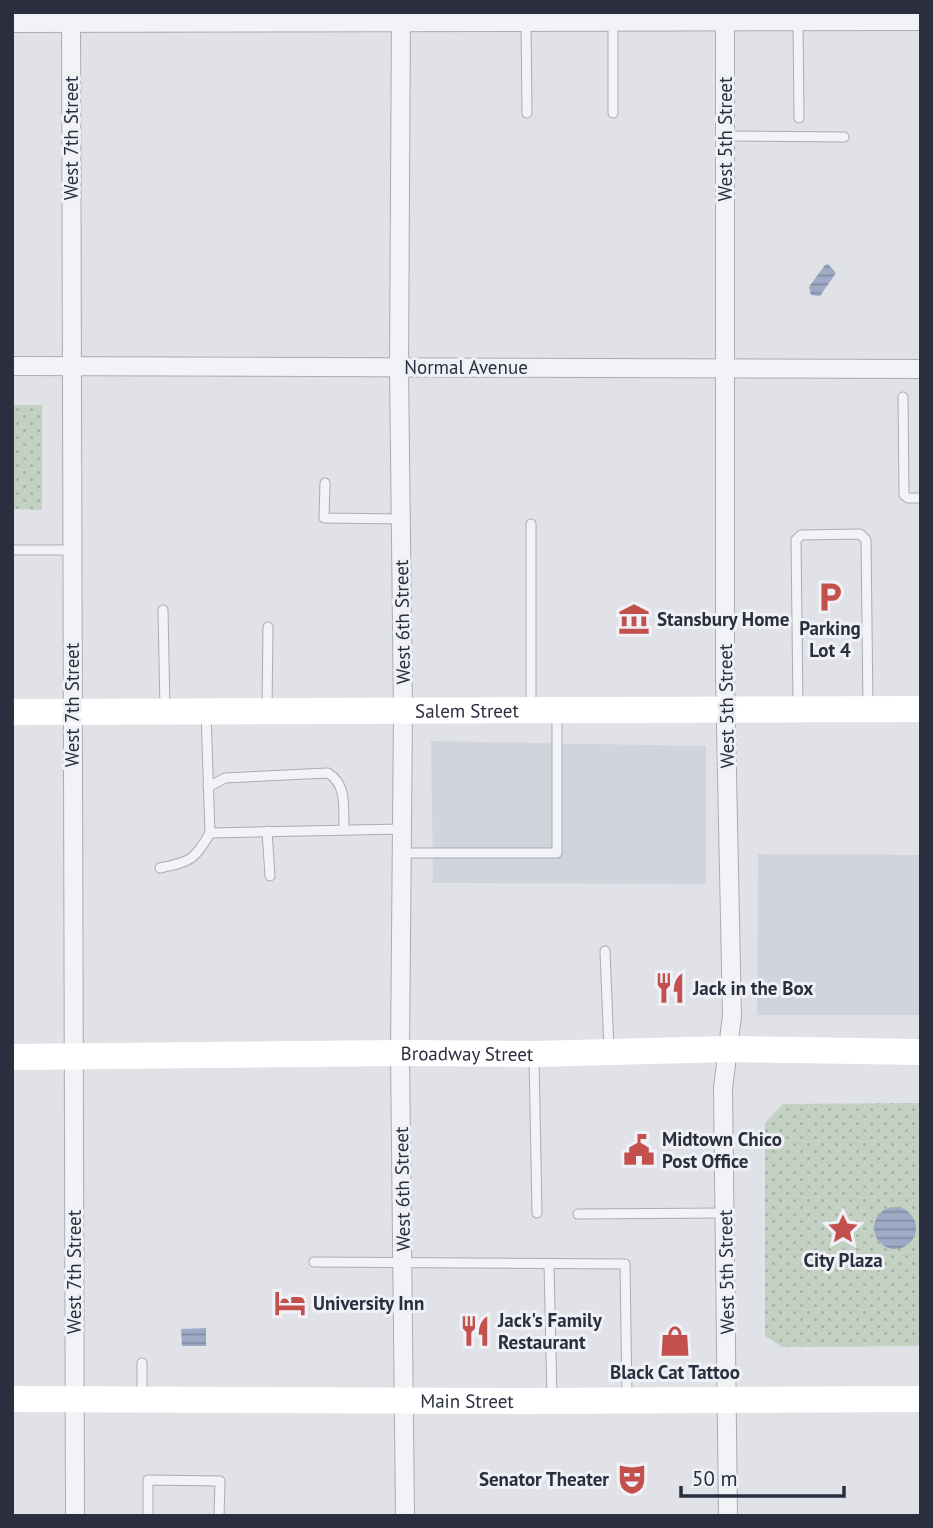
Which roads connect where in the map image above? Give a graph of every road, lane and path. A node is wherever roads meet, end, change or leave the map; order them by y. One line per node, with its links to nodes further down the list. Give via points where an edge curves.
1 (400, 17): 4 (street); 8 (street); 17 (street, West 6th Street)
2 (564, 17): 6 (street); 8 (street)
3 (725, 17): 6 (street); 7 (street); 13 (street, West 5th Street)
4 (71, 18): 9 (street); 16 (street, West 7th Street)
5 (921, 20): 7 (street)
6 (612, 21): 11 (lane)
7 (798, 21): 12 (lane)
8 (526, 22): 10 (lane)
9 (12, 23)
10 (527, 113)
11 (613, 113)
12 (799, 118)
13 (725, 136): 14 (lane); 18 (street, West 5th Street)
14 (844, 136)
15 (12, 366): 16 (street, Normal Avenue)
16 (71, 366): 17 (street, Normal Avenue); 26 (street, West 7th Street)
17 (399, 367): 18 (street, Normal Avenue); 23 (street, West 6th Street)
18 (725, 368): 19 (street, Normal Avenue); 31 (street, West 5th Street)
19 (921, 369)
20 (903, 397): 22 (lane, via 904,495)
21 (325, 482): 23 (lane, via 324,518)
22 (921, 498)
23 (401, 519): 35 (street, West 6th Street)
24 (531, 524): 36 (lane)
25 (12, 550): 26 (lane)
26 (72, 550): 38 (street, West 7th Street)
27 (163, 610): 39 (lane)
28 (268, 627): 34 (lane)
29 (868, 709): 30 (main road, Salem Street); 32 (main road, Salem Street); 32 (lane, via 866,540 860,534 801,535 796,540)
30 (921, 709)
31 (725, 710): 32 (main road, Salem Street); 36 (main road, Salem Street); 49 (street, West 5th Street, via 733,1016)
32 (799, 710)
33 (206, 711): 34 (main road, Salem Street); 39 (main road, Salem Street); 40 (lane)
34 (267, 711): 35 (main road, Salem Street)
35 (404, 711): 36 (main road, Salem Street); 41 (street, West 6th Street)
36 (544, 711): 45 (lane, via 557,853)
37 (12, 712): 38 (main road, Salem Street)
38 (72, 712): 39 (main road, Salem Street); 54 (street, West 7th Street)
39 (164, 712)
40 (208, 788): 42 (lane, via 225,778 328,774 338,779 343,792); 44 (lane)
41 (402, 829): 42 (lane); 45 (street, West 6th Street)
42 (344, 830): 43 (lane)
43 (267, 831): 44 (lane); 47 (lane)
44 (210, 833): 46 (lane, via 187,862)
45 (402, 853): 50 (street, West 6th Street)
46 (160, 867)
47 (270, 876)
48 (605, 951): 51 (lane)
49 (728, 1049): 51 (main road, Broadway Street); 52 (main road, Broadway Street); 57 (street, West 5th Street, via 723,1088)
50 (400, 1052): 53 (main road, Broadway Street); 54 (main road, Broadway Street); 60 (street, West 6th Street)
51 (609, 1052): 53 (main road, Broadway Street)
52 (921, 1052)
53 (534, 1054): 56 (lane)
54 (73, 1056): 55 (main road, Broadway Street); 63 (street, West 7th Street)
55 (12, 1057)
56 (537, 1213)
57 (725, 1213): 58 (lane); 66 (street, West 5th Street)
58 (578, 1214)
59 (314, 1262): 60 (lane)
60 (403, 1263): 61 (lane); 69 (street, West 6th Street)
61 (549, 1264): 68 (lane, via 625,1264); 70 (lane)
62 (142, 1363): 64 (lane)
63 (75, 1398): 64 (main road, Main Street); 65 (main road, Main Street); 71 (street, West 7th Street)
64 (142, 1398): 69 (main road, Main Street)
65 (12, 1399)
66 (727, 1399): 67 (main road, Main Street); 68 (main road, Main Street); 75 (street, West 5th Street)
67 (921, 1399)
68 (627, 1400): 70 (main road, Main Street)
69 (405, 1401): 70 (main road, Main Street); 74 (street, West 6th Street)
70 (552, 1401)
71 (75, 1516)
72 (148, 1516): 73 (lane, via 148,1480 220,1481)
73 (219, 1516)
74 (405, 1516)
75 (728, 1516)

